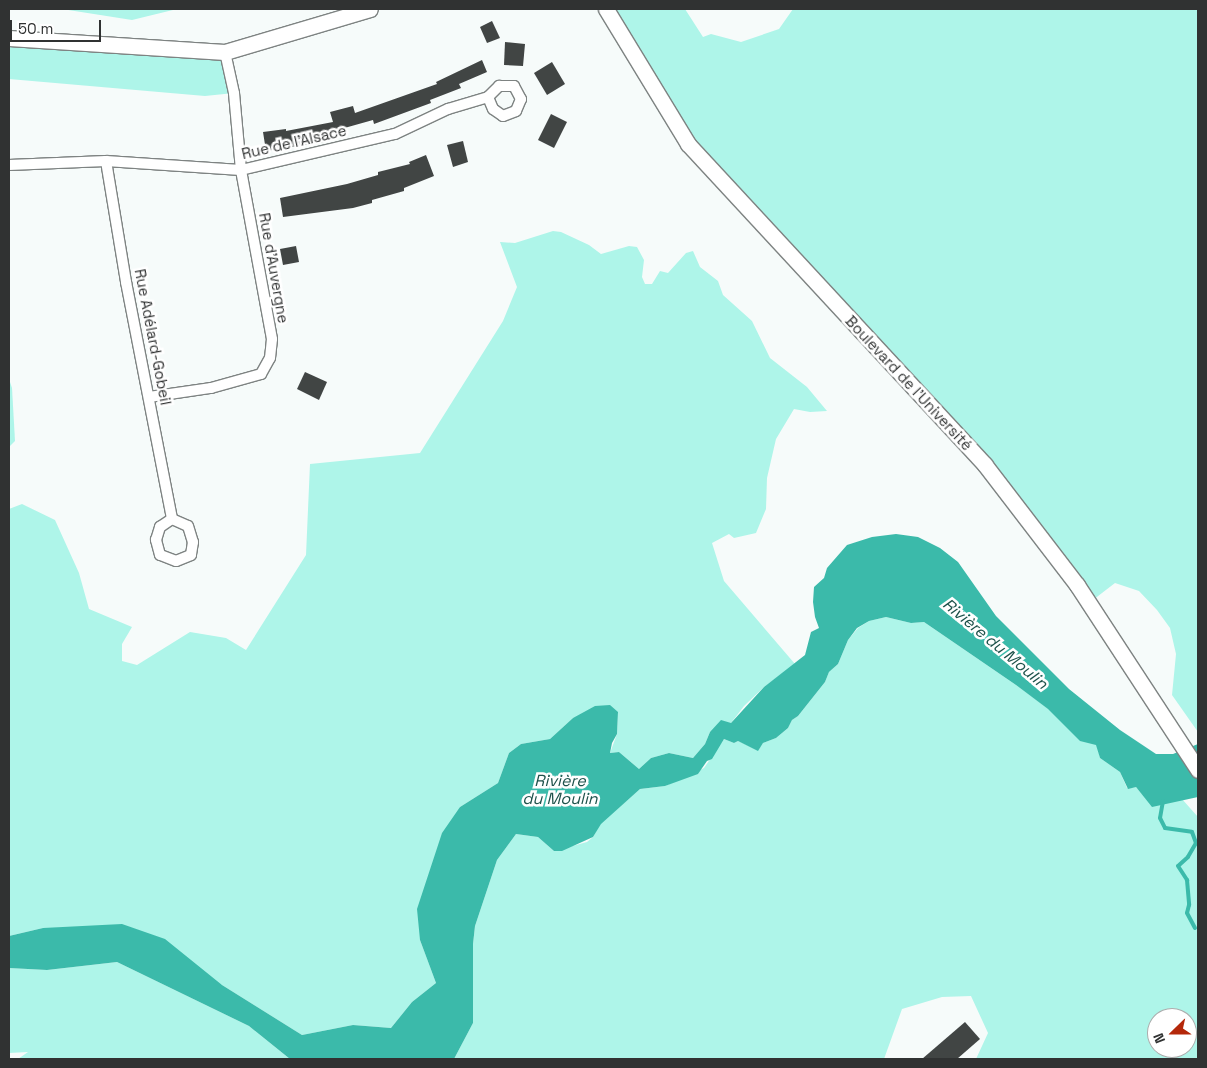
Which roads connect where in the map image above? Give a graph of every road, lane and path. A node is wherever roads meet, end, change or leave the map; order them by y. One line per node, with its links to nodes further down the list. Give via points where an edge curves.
1 (370, 9): 4 (main road)
2 (606, 9): 11 (main road, Boulevard de l'Université, via 688,144 985,464 1077,585)
3 (9, 38): 4 (main road)
4 (225, 52): 8 (street, Rue d'Auvergne, via 234,93)
5 (488, 97): 8 (street, Rue de l'Alsace, via 448,109 395,134)
6 (106, 161): 7 (street, Rue de l'Alsace); 8 (street, Rue de l'Alsace); 9 (street, Rue Adélard-Gobeil)
7 (9, 165)
8 (241, 170): 9 (street, Rue d'Auvergne, via 272,339 270,358 261,374 211,388)
9 (149, 398): 10 (street, Rue Adélard-Gobeil)
10 (172, 519)
11 (1198, 770)

